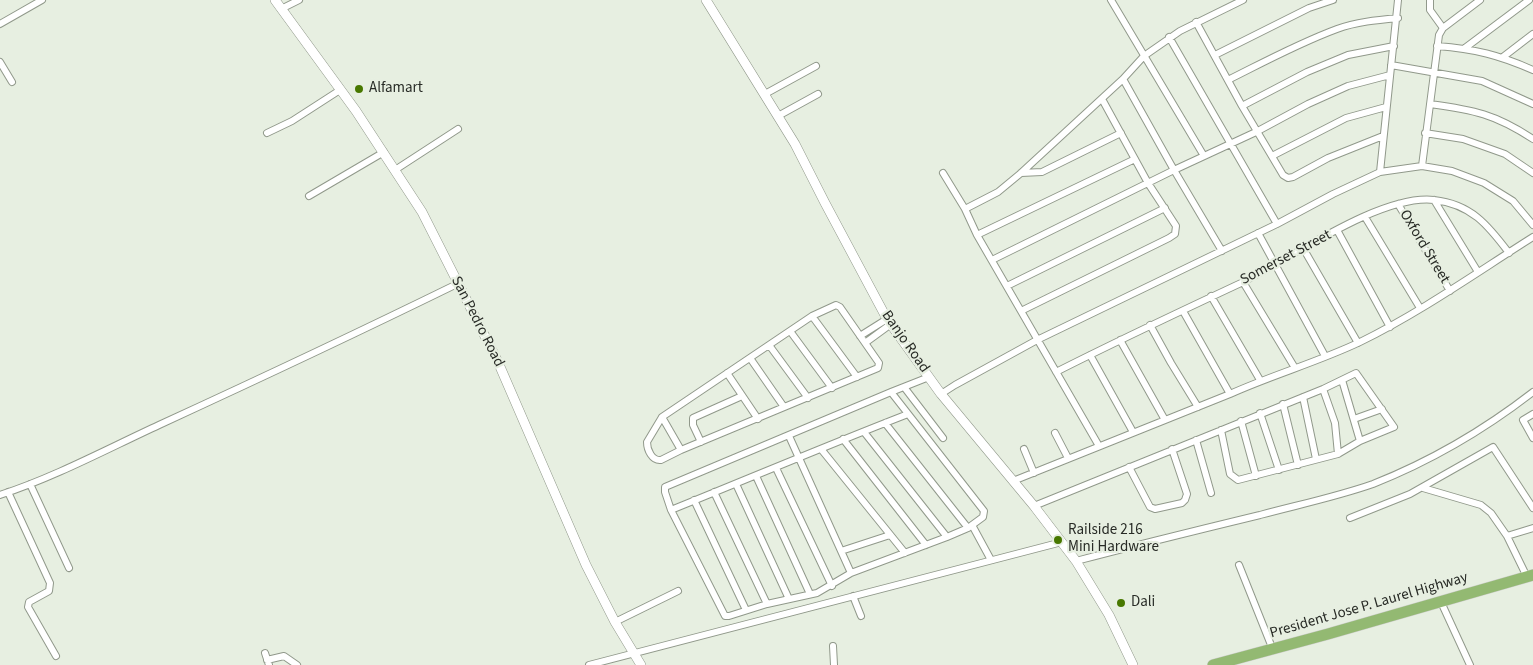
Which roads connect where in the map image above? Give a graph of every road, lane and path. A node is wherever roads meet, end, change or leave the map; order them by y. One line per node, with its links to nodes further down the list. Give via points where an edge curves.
1 (42, 0): 15 (street)
2 (275, 0): 12 (street, San Pedro Road)
3 (299, 0): 12 (street)
4 (706, 0): 35 (street, Banjo Road)
5 (1111, 0): 23 (street)
6 (1244, 0): 14 (street)
7 (1333, 0): 22 (street, via 1309,8)
8 (1398, 0): 13 (street)
9 (1430, 0): 16 (street, via 1430,10)
10 (1480, 0): 16 (street)
11 (1532, 0): 21 (street)
12 (281, 9): 34 (street, San Pedro Road)
13 (1398, 18): 19 (street); 32 (street, via 1371,20 1338,29)
14 (1196, 22): 18 (street); 22 (street)
15 (0, 24)
16 (1443, 28): 20 (street)
17 (1533, 34): 24 (street)
18 (1169, 37): 23 (street); 50 (street)
19 (1394, 46): 26 (street); 40 (street, via 1348,55 1306,72)
20 (1437, 46): 21 (street); 29 (street)
21 (1465, 48): 24 (street)
22 (1214, 55): 32 (street)
23 (1144, 56): 31 (street); 52 (street)
24 (1503, 57): 28 (street)
25 (0, 62): 33 (street)
26 (1391, 65): 29 (street); 30 (street)
27 (816, 66): 35 (street)
28 (1533, 70)
29 (1434, 72): 38 (street); 39 (street, via 1482,81)
30 (1390, 75): 41 (street); 44 (street, via 1348,86)
31 (1123, 79): 37 (street); 57 (street)
32 (1228, 80): 40 (street)
33 (12, 82)
34 (340, 90): 47 (street); 51 (street, San Pedro Road)
35 (765, 94): 42 (street, Banjo Road)
36 (818, 94): 42 (street)
37 (1102, 99): 45 (street); 60 (street)
38 (1430, 104): 46 (street); 49 (street, via 1494,117)
39 (1533, 104)
40 (1242, 106): 44 (street)
41 (1386, 107): 48 (street); 53 (street, via 1346,118)
42 (778, 116): 90 (street, Banjo Road)
43 (458, 129): 56 (street)
44 (1256, 132): 50 (street); 53 (street)
45 (1121, 133): 54 (street); 60 (street, via 1042,172)
46 (1425, 133): 55 (street); 61 (street, via 1463,139 1505,154)
47 (266, 134)
48 (1384, 136): 53 (street, via 1288,178); 58 (street)
49 (1533, 139)
50 (1230, 144): 52 (street); 69 (street)
51 (384, 152): 56 (street, San Pedro Road); 63 (street)
52 (1204, 156): 57 (street)
53 (1272, 156)
54 (1135, 159): 62 (street); 73 (street)
55 (1422, 166): 58 (street); 70 (street, via 1452,171 1484,183 1513,201)
56 (395, 170): 82 (street, San Pedro Road, via 422,212)
57 (1174, 170): 62 (street); 76 (street)
58 (1380, 172): 69 (street)
59 (943, 173): 67 (street)
60 (1021, 173): 67 (street, via 998,192)
61 (1533, 173)
62 (1148, 182): 66 (street); 78 (street)
63 (309, 196)
64 (1434, 200): 65 (street, Somerset Street); 77 (street, Somerset Street, via 1454,204 1475,214); 80 (street)
65 (1398, 204): 68 (street, Somerset Street); 84 (street, Oxford Street)
66 (1165, 208): 83 (street); 87 (street, via 1176,226 1175,234 1170,238)
67 (965, 210): 73 (street)
68 (1365, 217): 71 (street, Somerset Street); 86 (street)
69 (1277, 224): 72 (street)
70 (1533, 225)
71 (1337, 230): 75 (street, Somerset Street); 92 (street)
72 (1258, 233): 76 (street); 79 (street)
73 (977, 235): 78 (street)
74 (1533, 237): 77 (street)
75 (1303, 248): 79 (street, Somerset Street); 98 (street)
76 (1222, 251): 95 (street)
77 (1509, 253): 80 (street)
78 (992, 260): 83 (street)
79 (1274, 264): 81 (street, Somerset Street); 101 (street)
80 (1478, 272): 84 (street)
81 (1242, 282): 85 (street, Somerset Street); 103 (street)
82 (457, 284): 161 (street, via 288,366); 197 (street, San Pedro Road, via 498,362 586,565)
83 (1007, 286): 87 (street)
84 (1450, 290): 86 (street)
85 (1212, 296): 88 (street, Somerset Street); 108 (street)
86 (1420, 308): 92 (street)
87 (1021, 311): 95 (street)
88 (1183, 311): 91 (street, Somerset Street); 116 (street)
89 (812, 316): 93 (street); 94 (street, via 836,305); 106 (street)
90 (889, 322): 94 (street); 97 (street); 107 (street, Banjo Road)
91 (1150, 325): 96 (street, Somerset Street); 121 (street)
92 (1390, 327): 98 (street)
93 (790, 331): 99 (street); 111 (street)
94 (860, 336): 97 (street)
95 (1038, 340): 104 (street); 115 (street)
96 (1120, 340): 100 (street, Somerset Street); 130 (street)
97 (865, 343): 106 (street, via 879,366)
98 (1358, 343): 101 (street)
99 (769, 345): 102 (street); 119 (street)
100 (1090, 355): 104 (street, Somerset Street); 135 (street)
101 (1325, 356): 103 (street)
102 (750, 358): 105 (street); 122 (street)
103 (1295, 368): 108 (street)
104 (1056, 372): 144 (street)
105 (727, 373): 117 (street); 127 (street)
106 (857, 377): 111 (street)
107 (929, 377): 110 (street); 115 (street, Banjo Road)
108 (1260, 380): 116 (street)
109 (1342, 380): 112 (street); 123 (street, via 1356,373); 129 (street)
110 (904, 387): 113 (street); 138 (street)
111 (832, 388): 119 (street)
112 (1323, 389): 118 (street); 149 (street, via 1335,423)
113 (891, 392): 125 (street); 137 (street)
114 (1533, 392): 183 (street, via 1467,438 1415,466 1372,484)
115 (941, 394): 160 (street, Banjo Road)
116 (1230, 394): 121 (street)
117 (742, 396): 128 (street); 143 (street, via 693,418)
118 (1303, 397): 120 (street); 152 (street)
119 (808, 398): 122 (street)
120 (1283, 404): 124 (street); 153 (street)
121 (1198, 406): 130 (street)
122 (784, 407): 128 (street)
123 (1382, 409): 129 (street); 142 (street, via 1394,427)
124 (1260, 413): 131 (street); 156 (street)
125 (908, 414): 132 (street); 173 (street, via 984,511 983,517)
126 (1533, 414): 139 (street, via 1523,420)
127 (662, 417): 148 (street); 148 (street, via 647,442 653,458 658,461)
128 (758, 419): 143 (street)
129 (1354, 419): 142 (street)
130 (1165, 420): 135 (street)
131 (1241, 421): 133 (street); 159 (street)
132 (885, 423): 134 (street); 173 (street)
133 (1220, 430): 141 (street); 159 (street, via 1230,474 1238,480)
134 (864, 432): 140 (street); 177 (street)
135 (1133, 432): 144 (street)
136 (1054, 433): 151 (street)
137 (789, 436): 150 (street); 171 (street, via 667,485 665,492)
138 (943, 438)
139 (1533, 438)
140 (843, 439): 145 (street); 179 (street)
141 (1196, 440): 147 (street); 166 (street)
142 (1360, 441): 149 (street)
143 (701, 442): 148 (street)
144 (1099, 446): 151 (street)
145 (820, 448): 150 (street); 175 (street)
146 (1024, 449): 157 (street)
147 (1172, 449): 154 (street); 154 (street, via 1187,494 1182,503 1159,509 1150,507)
148 (681, 450)
149 (1338, 454): 152 (street)
150 (799, 457): 155 (street); 180 (street)
151 (1068, 458): 157 (street)
152 (1316, 459): 153 (street)
153 (1298, 465): 156 (street)
154 (1129, 467): 169 (street)
155 (776, 468): 158 (street); 188 (street)
156 (1279, 470): 159 (street)
157 (1034, 473): 160 (street)
158 (756, 476): 162 (street); 190 (street)
159 (1256, 476)
160 (1013, 481): 169 (street, Banjo Road)
161 (30, 484): 164 (street); 185 (street)
162 (736, 484): 165 (street); 192 (street)
163 (1423, 488): 170 (street, via 1494,447); 172 (street); 176 (street, via 1481,504)
164 (8, 492): 167 (street); 202 (street, via 50,583 49,591 30,602 28,607)
165 (714, 492): 168 (street); 194 (street)
166 (1211, 493)
167 (0, 495)
168 (694, 500): 171 (street); 195 (street)
169 (1034, 506): 178 (street, Banjo Road)
170 (1533, 508)
171 (671, 510): 195 (street, via 723,614 729,616)
172 (1350, 518)
173 (970, 526): 177 (street); 182 (street)
174 (1533, 528): 176 (street)
175 (890, 535): 180 (street); 181 (street)
176 (1507, 536): 187 (street)
177 (947, 537): 179 (street)
178 (1062, 542): 182 (street); 183 (street, Banjo Road)
179 (926, 545): 181 (street)
180 (841, 551): 186 (street)
181 (905, 553): 186 (street)
182 (991, 560): 191 (street)
183 (1076, 561): 208 (street, Banjo Road, via 1109,615)
184 (1239, 565): 199 (street)
185 (69, 568)
186 (851, 573): 188 (street)
187 (1530, 576): 193 (highway, President Jose P. Laurel Highway)
188 (832, 586): 190 (street)
189 (678, 591): 197 (street)
190 (810, 594): 192 (street)
191 (853, 596): 196 (street); 201 (street)
192 (789, 598): 194 (street)
193 (1441, 602): 199 (highway, President Jose P. Laurel Highway); 210 (street)
194 (767, 604): 195 (street)
195 (746, 610)
196 (861, 616)
197 (616, 622): 201 (street, San Pedro Road)
198 (833, 646): 207 (street)
199 (1273, 650): 209 (highway, President Jose P. Laurel Highway)
200 (265, 652): 203 (street)
201 (634, 653): 205 (street); 206 (street, San Pedro Road)
202 (56, 656)
203 (268, 662): 204 (street, via 284,656)
204 (296, 664)
205 (589, 665)
206 (641, 665)
207 (834, 665)
208 (1133, 665)
209 (1214, 665)
210 (1470, 665)

